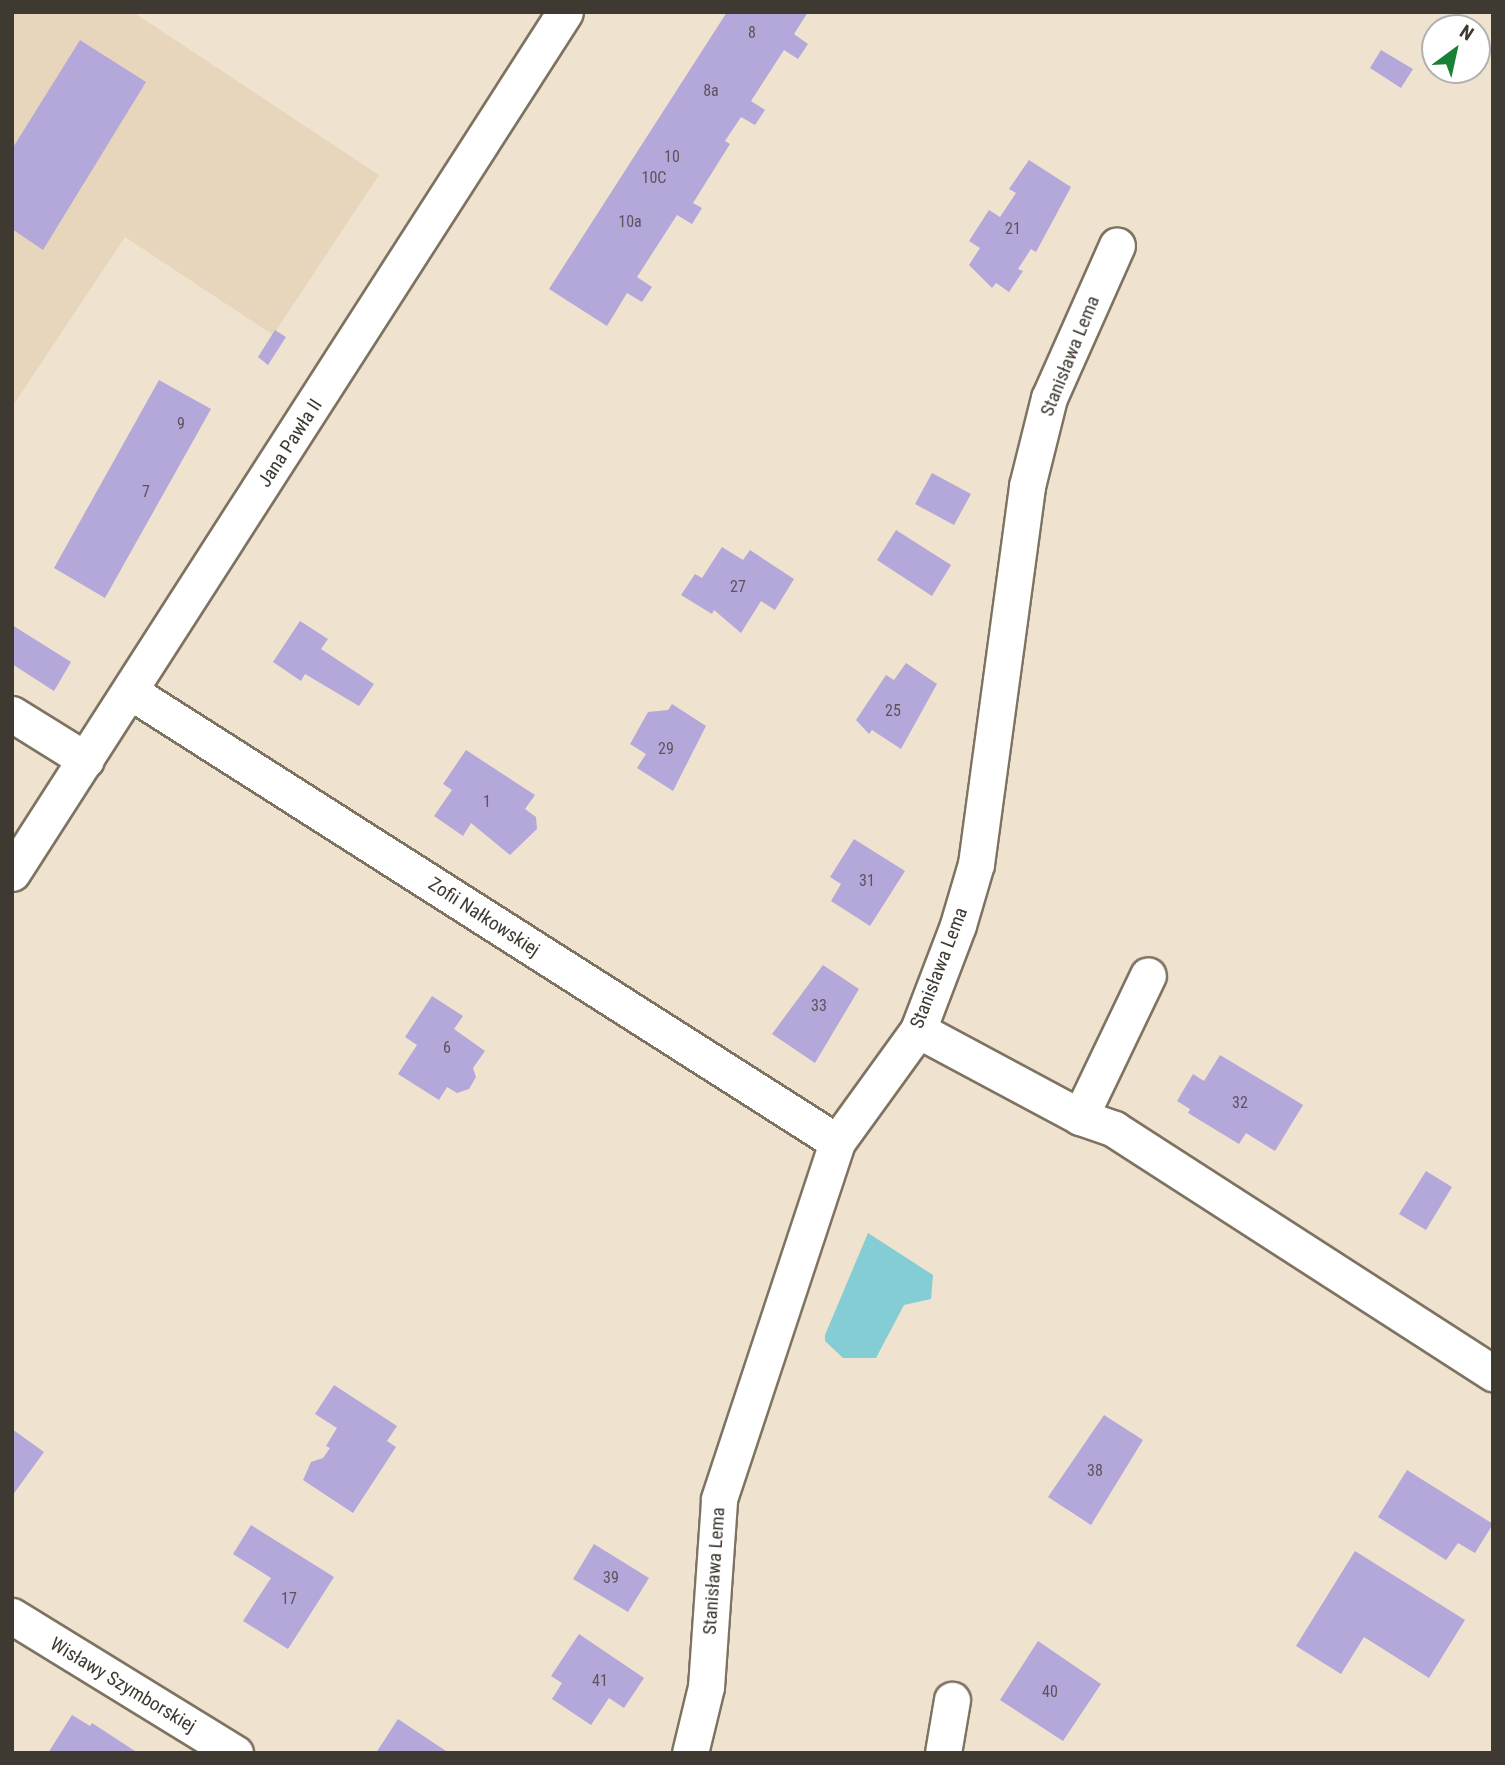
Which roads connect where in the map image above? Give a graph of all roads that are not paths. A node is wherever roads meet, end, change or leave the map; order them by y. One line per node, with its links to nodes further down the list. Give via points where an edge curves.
1 (565, 12): 3 (street, Jana Pawła II)
2 (1117, 245): 8 (street, Stanisława Lema, via 1049,398 1012,569 976,864)
3 (131, 692): 5 (street, Jana Pawła II); 10 (street, Zofii Nałkowskiej)
4 (12, 714): 5 (street)
5 (86, 760): 6 (street, Jana Pawła II)
6 (12, 873)
7 (1148, 975): 9 (street)
8 (918, 1030): 9 (street); 10 (street, Stanisława Lema)
9 (1080, 1117): 11 (street, via 1114,1129 1362,1284)
10 (837, 1142): 15 (street, Stanisława Lema, via 719,1499 706,1687)
11 (1493, 1373)
12 (12, 1616): 14 (street, Wisławy Szymborskiej)
13 (952, 1699): 16 (street)
14 (235, 1753)
15 (690, 1753)
16 (943, 1753)

